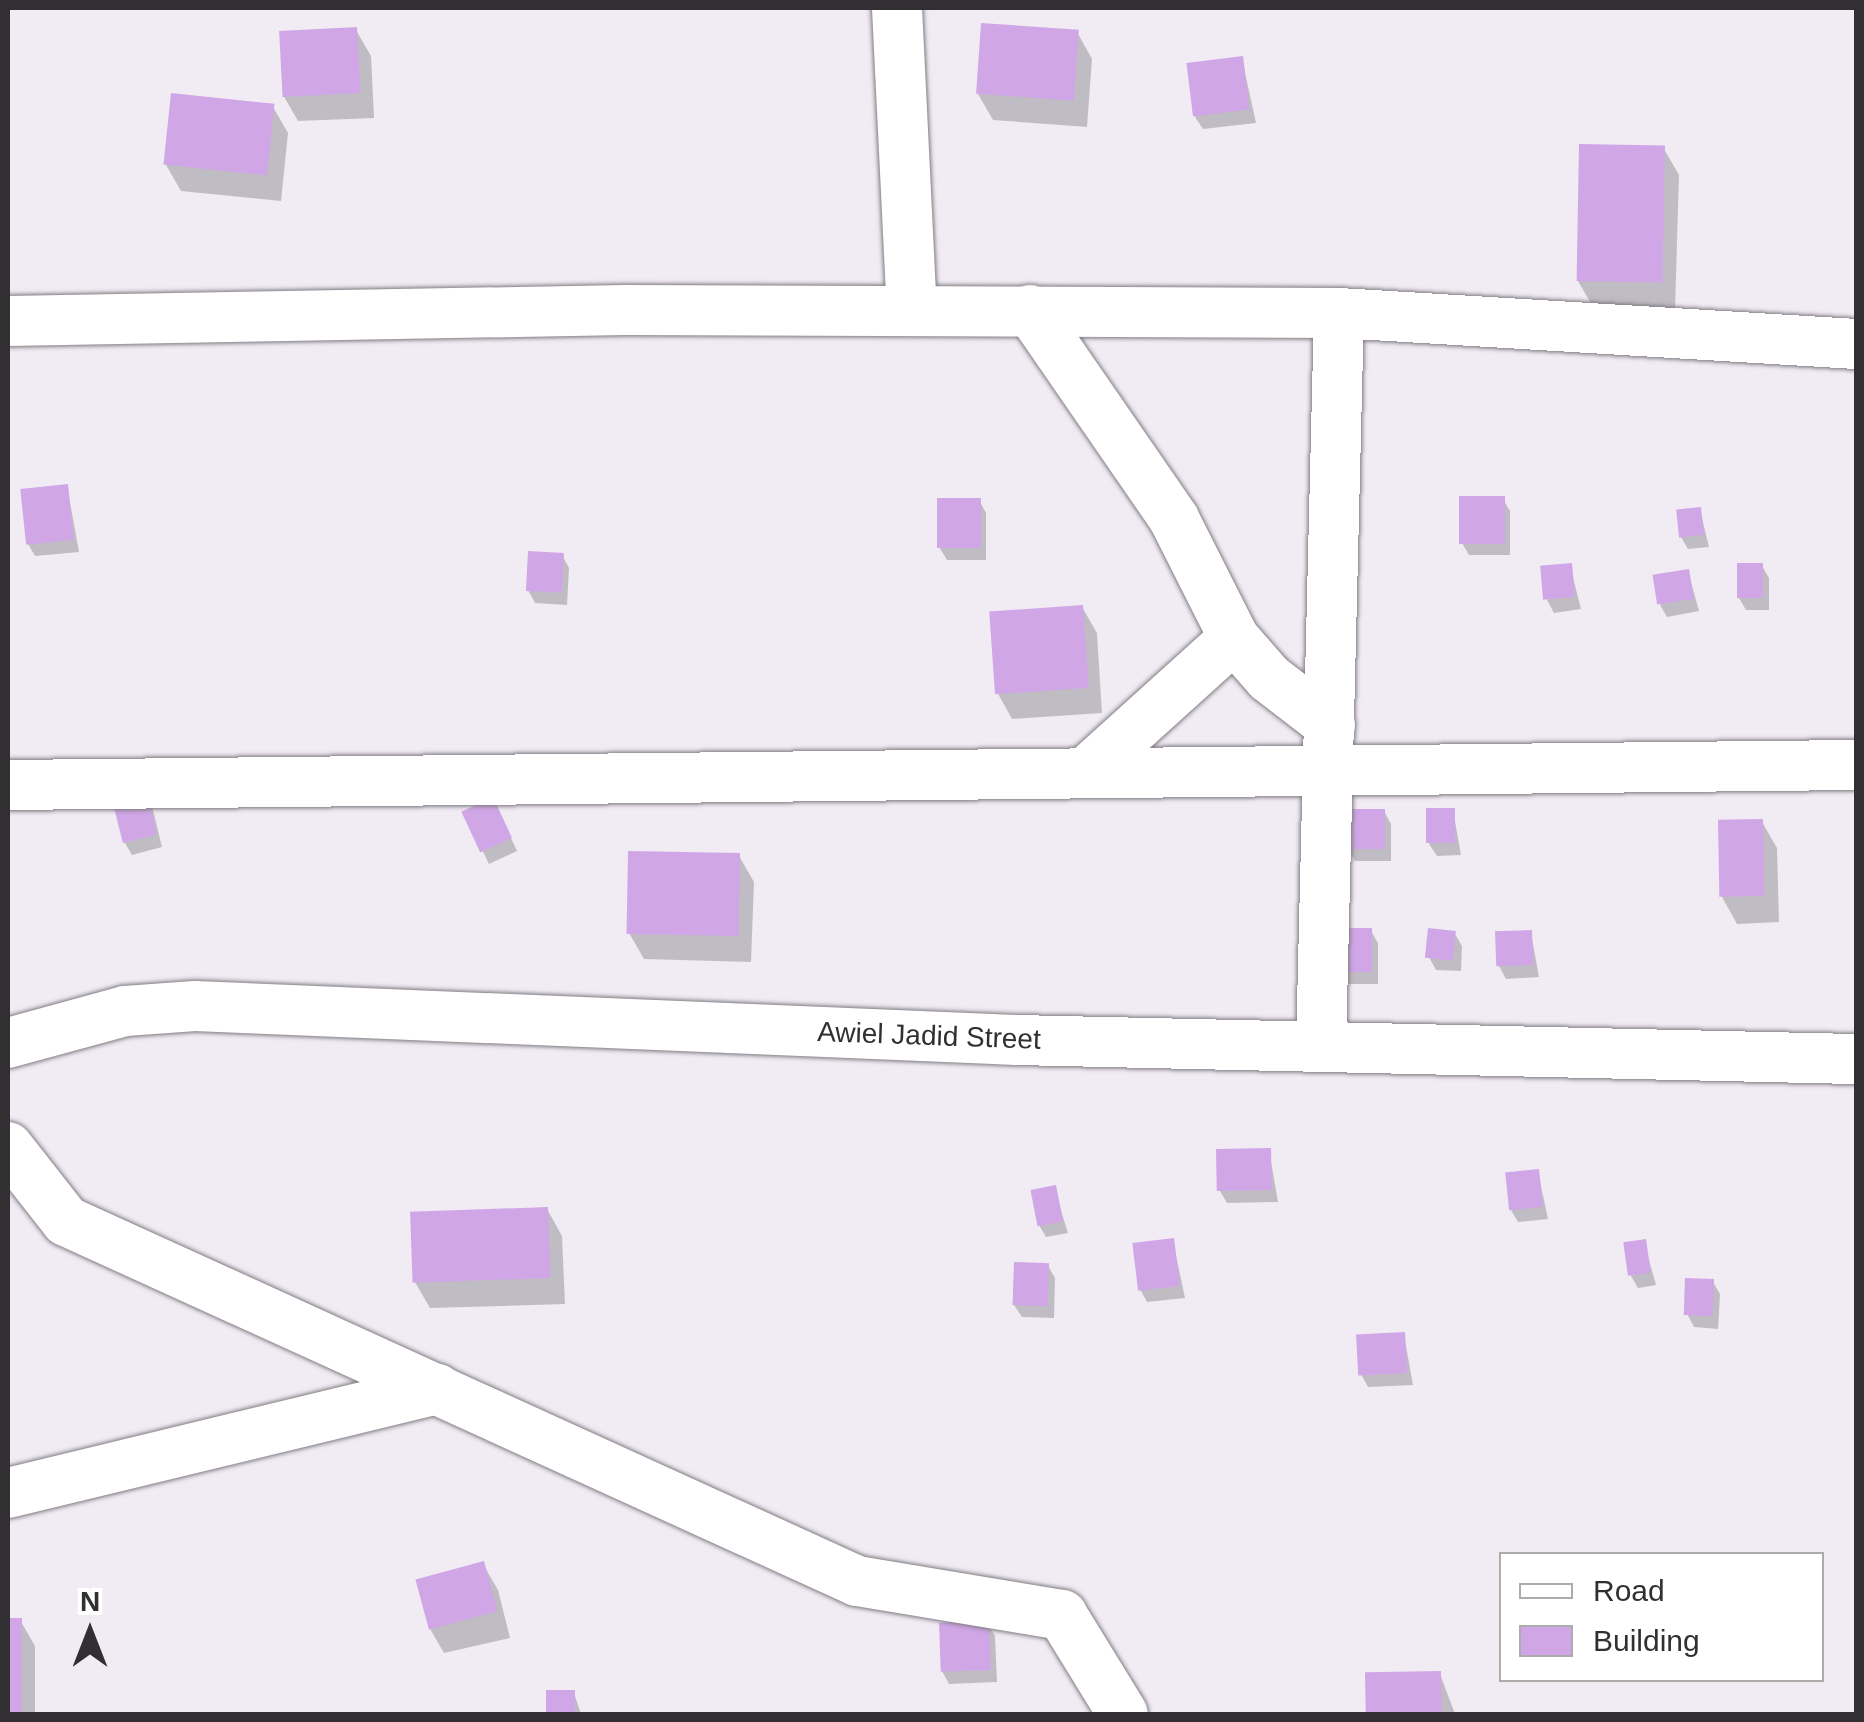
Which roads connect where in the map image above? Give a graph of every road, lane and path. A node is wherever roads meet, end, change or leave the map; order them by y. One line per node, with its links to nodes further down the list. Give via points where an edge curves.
1 (897, 8): 2 (street)
2 (912, 310): 3 (street); 5 (street)
3 (1030, 310): 4 (street); 7 (street, via 1174,518)
4 (1340, 313): 6 (street); 8 (street)
5 (8, 322)
6 (1856, 344)
7 (1234, 638): 8 (street); 10 (street)
8 (1330, 747): 9 (street); 10 (street); 13 (street)
9 (1856, 766)
10 (1087, 771): 11 (street)
11 (8, 784)
12 (8, 1043): 13 (street, Awiel Jadid Street, via 125,1011 195,1006)
13 (1321, 1048): 14 (street, Awiel Jadid Street)
14 (1856, 1059)
15 (8, 1147): 16 (street, via 66,1221)
16 (438, 1389): 17 (street); 18 (street, via 857,1581 1062,1615)
17 (8, 1493)
18 (1122, 1714)

